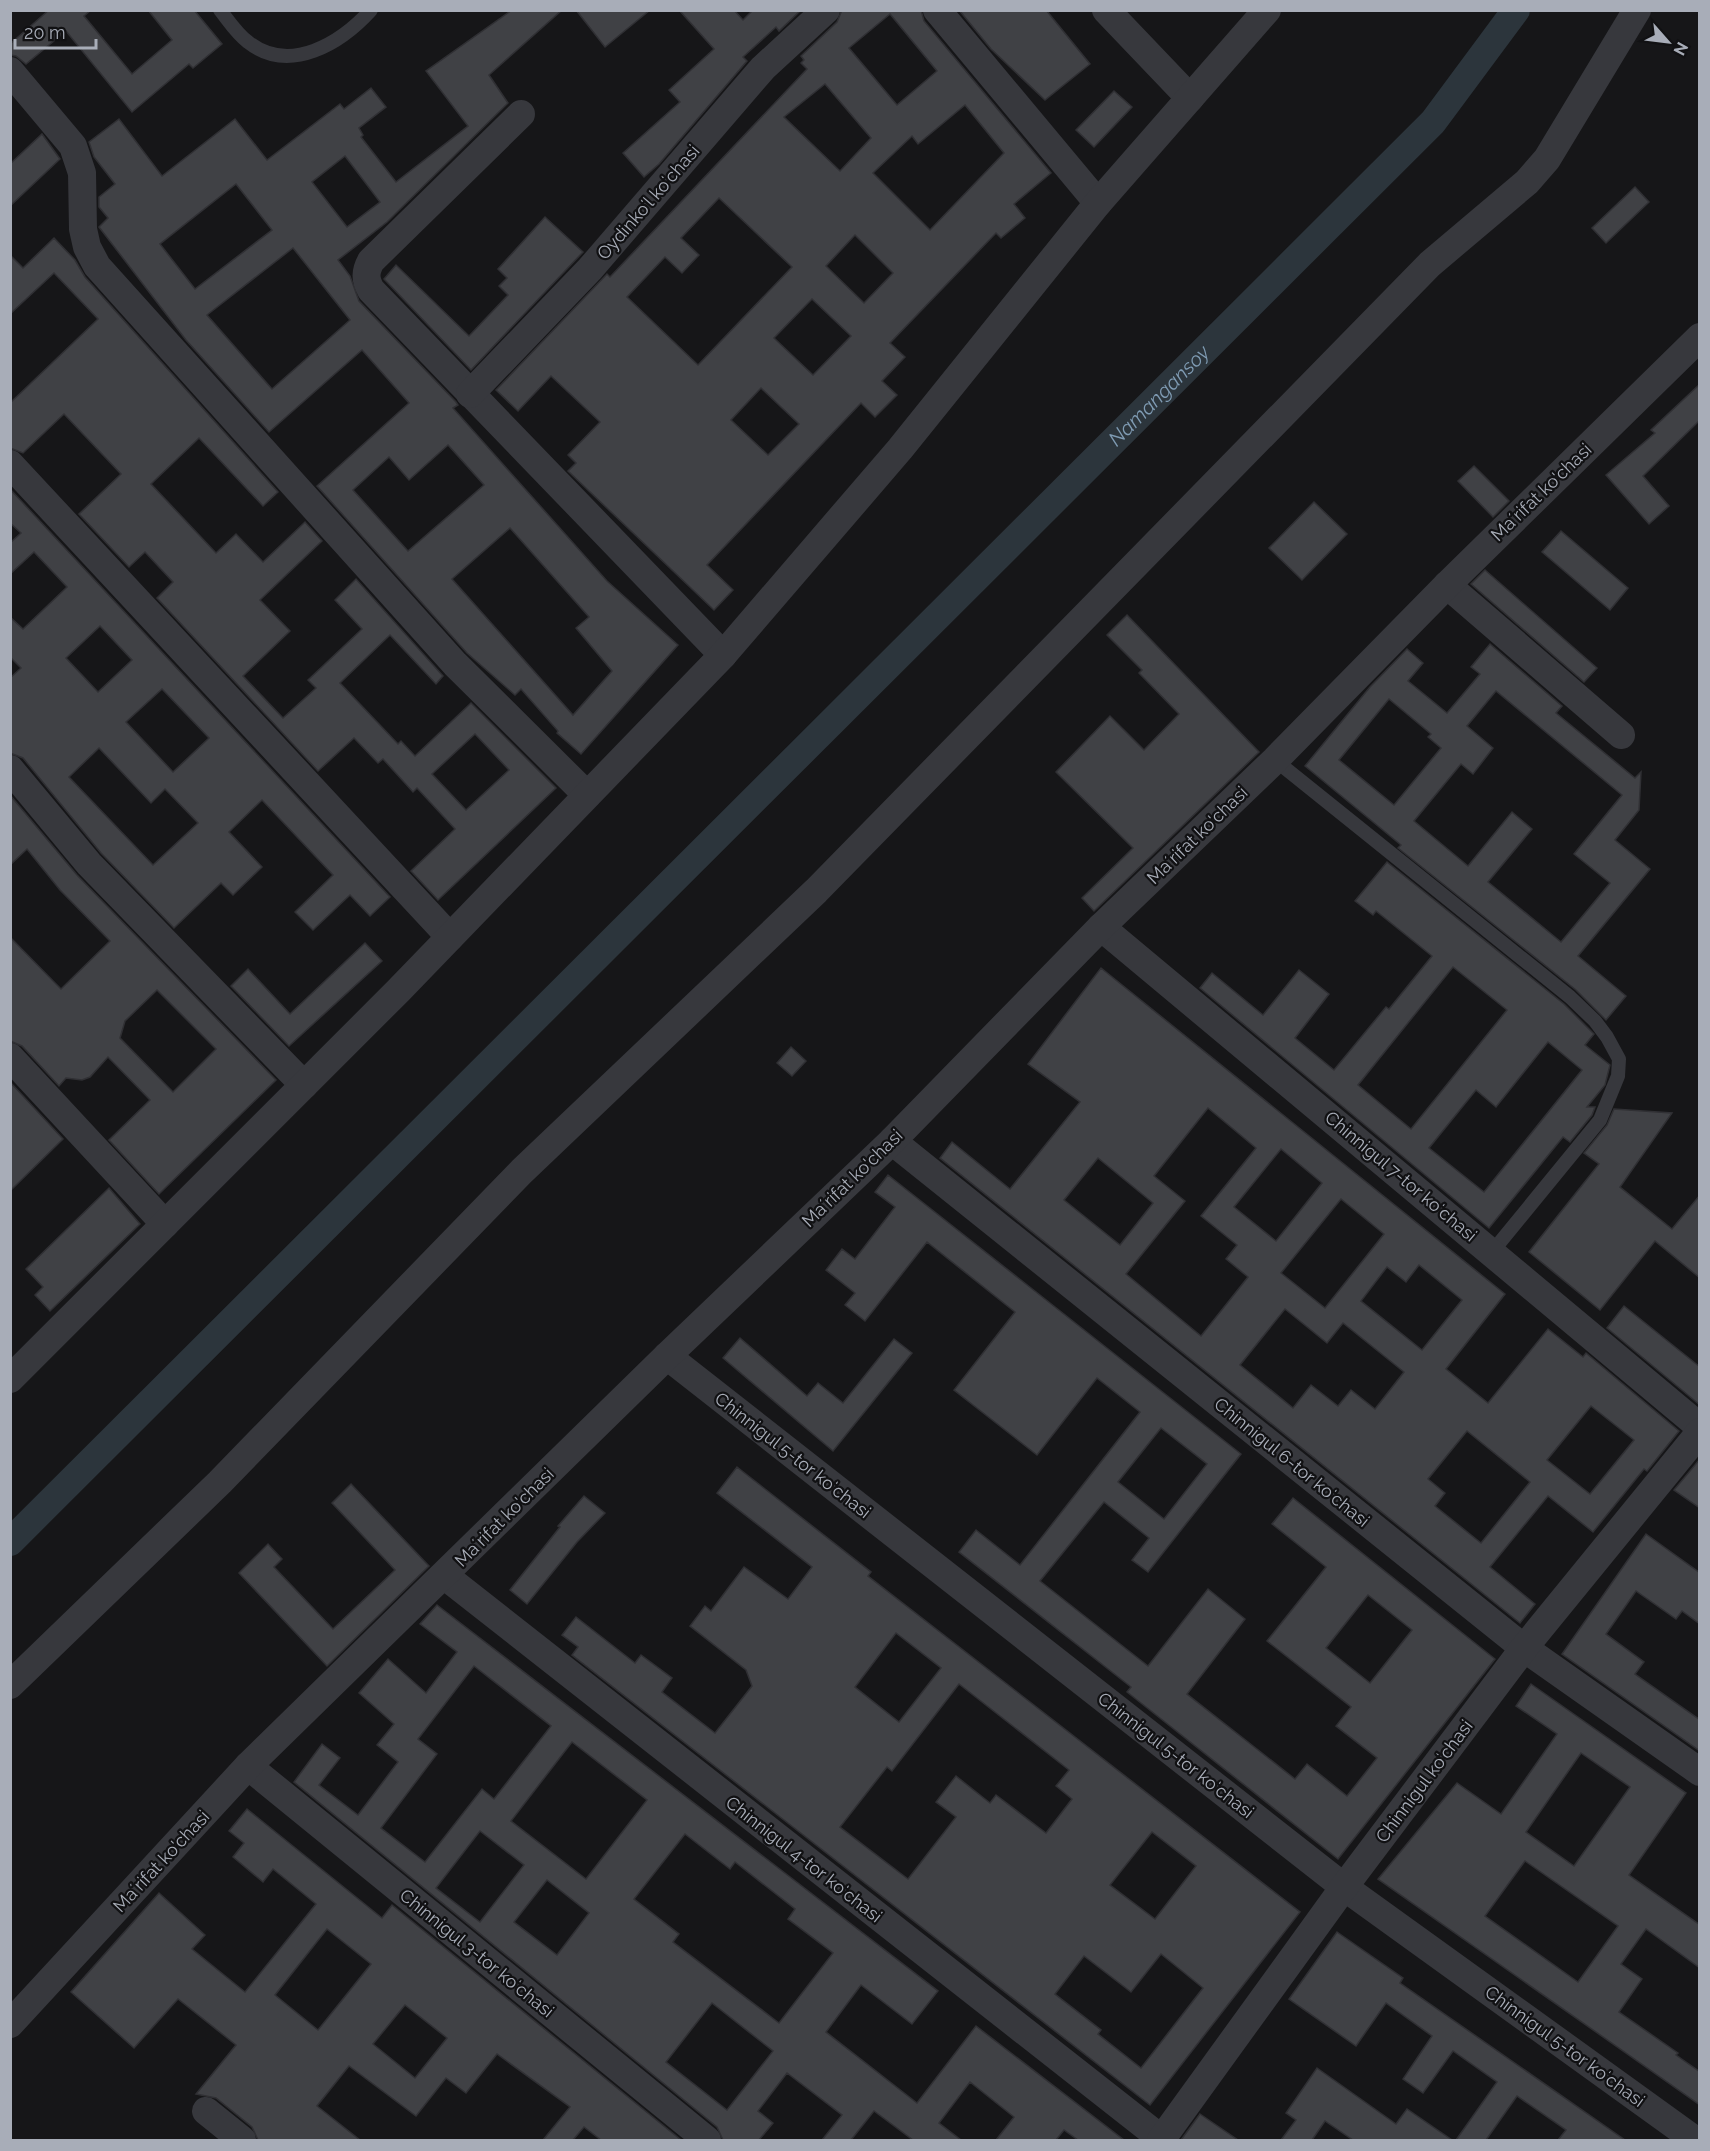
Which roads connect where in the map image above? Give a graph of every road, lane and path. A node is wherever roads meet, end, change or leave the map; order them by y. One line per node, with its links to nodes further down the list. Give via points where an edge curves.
1 (220, 10): 2 (lane, via 248,42 287,56 315,52 339,38)
2 (371, 10)
3 (826, 10): 13 (street, Oydinkoʻl koʻchasi, via 763,68 590,269)
4 (938, 10): 11 (street)
5 (1106, 10): 9 (street)
6 (1267, 10): 9 (street)
7 (1637, 10): 34 (street, via 1564,133 1527,182 1430,264 816,891 522,1171 228,1473)
8 (10, 71): 20 (street, via 74,146 82,173 83,229 97,266 455,664)
9 (1190, 98): 11 (street)
10 (521, 114): 13 (street, via 366,270 370,290)
11 (1098, 203): 16 (street, via 900,449)
12 (1700, 337): 15 (street, Maʼrifat ko'chasi)
13 (470, 394): 16 (street)
14 (10, 464): 22 (street)
15 (1447, 585): 17 (street); 18 (street, Maʼrifat ko'chasi)
16 (723, 656): 20 (street)
17 (1621, 735)
18 (1275, 760): 21 (street, Maʼrifat ko'chasi); 27 (lane, via 1570,997 1595,1021 1619,1059 1615,1086 1600,1120)
19 (10, 769): 24 (street, via 89,864)
20 (587, 795): 22 (street)
21 (1101, 927): 25 (street, Maʼrifat ko'chasi); 27 (street, Chinnigul 7-tor koʻchasi)
22 (450, 938): 24 (street)
23 (10, 1057): 26 (street)
24 (304, 1085): 26 (street)
25 (892, 1141): 28 (street, Maʼrifat ko'chasi); 33 (street, Chinnigul 6-tor koʻchasi)
26 (165, 1224): 29 (street)
27 (1492, 1252): 30 (street, Chinnigul 7-tor koʻchasi)
28 (667, 1356): 32 (street, Maʼrifat ko'chasi); 37 (street, Chinnigul 5-tor koʻchasi)
29 (10, 1379)
30 (1700, 1427)
31 (1700, 1432): 33 (street, Chinnigul koʻchasi)
32 (445, 1576): 35 (street, Maʼrifat ko'chasi); 42 (street, Chinnigul 4-tor koʻchasi)
33 (1524, 1648): 36 (street, Chinnigul 6-tor koʻchasi); 37 (street, Chinnigul koʻchasi)
34 (10, 1685)
35 (248, 1766): 38 (street, Maʼrifat ko'chasi); 41 (street, Chinnigul 3-tor koʻchasi)
36 (1700, 1772)
37 (1344, 1887): 42 (street, Chinnigul koʻchasi); 43 (street, Chinnigul 5-tor koʻchasi)
38 (10, 2024)
39 (206, 2110): 40 (street)
40 (242, 2140)
41 (707, 2140)
42 (1162, 2140)
43 (1695, 2140)

